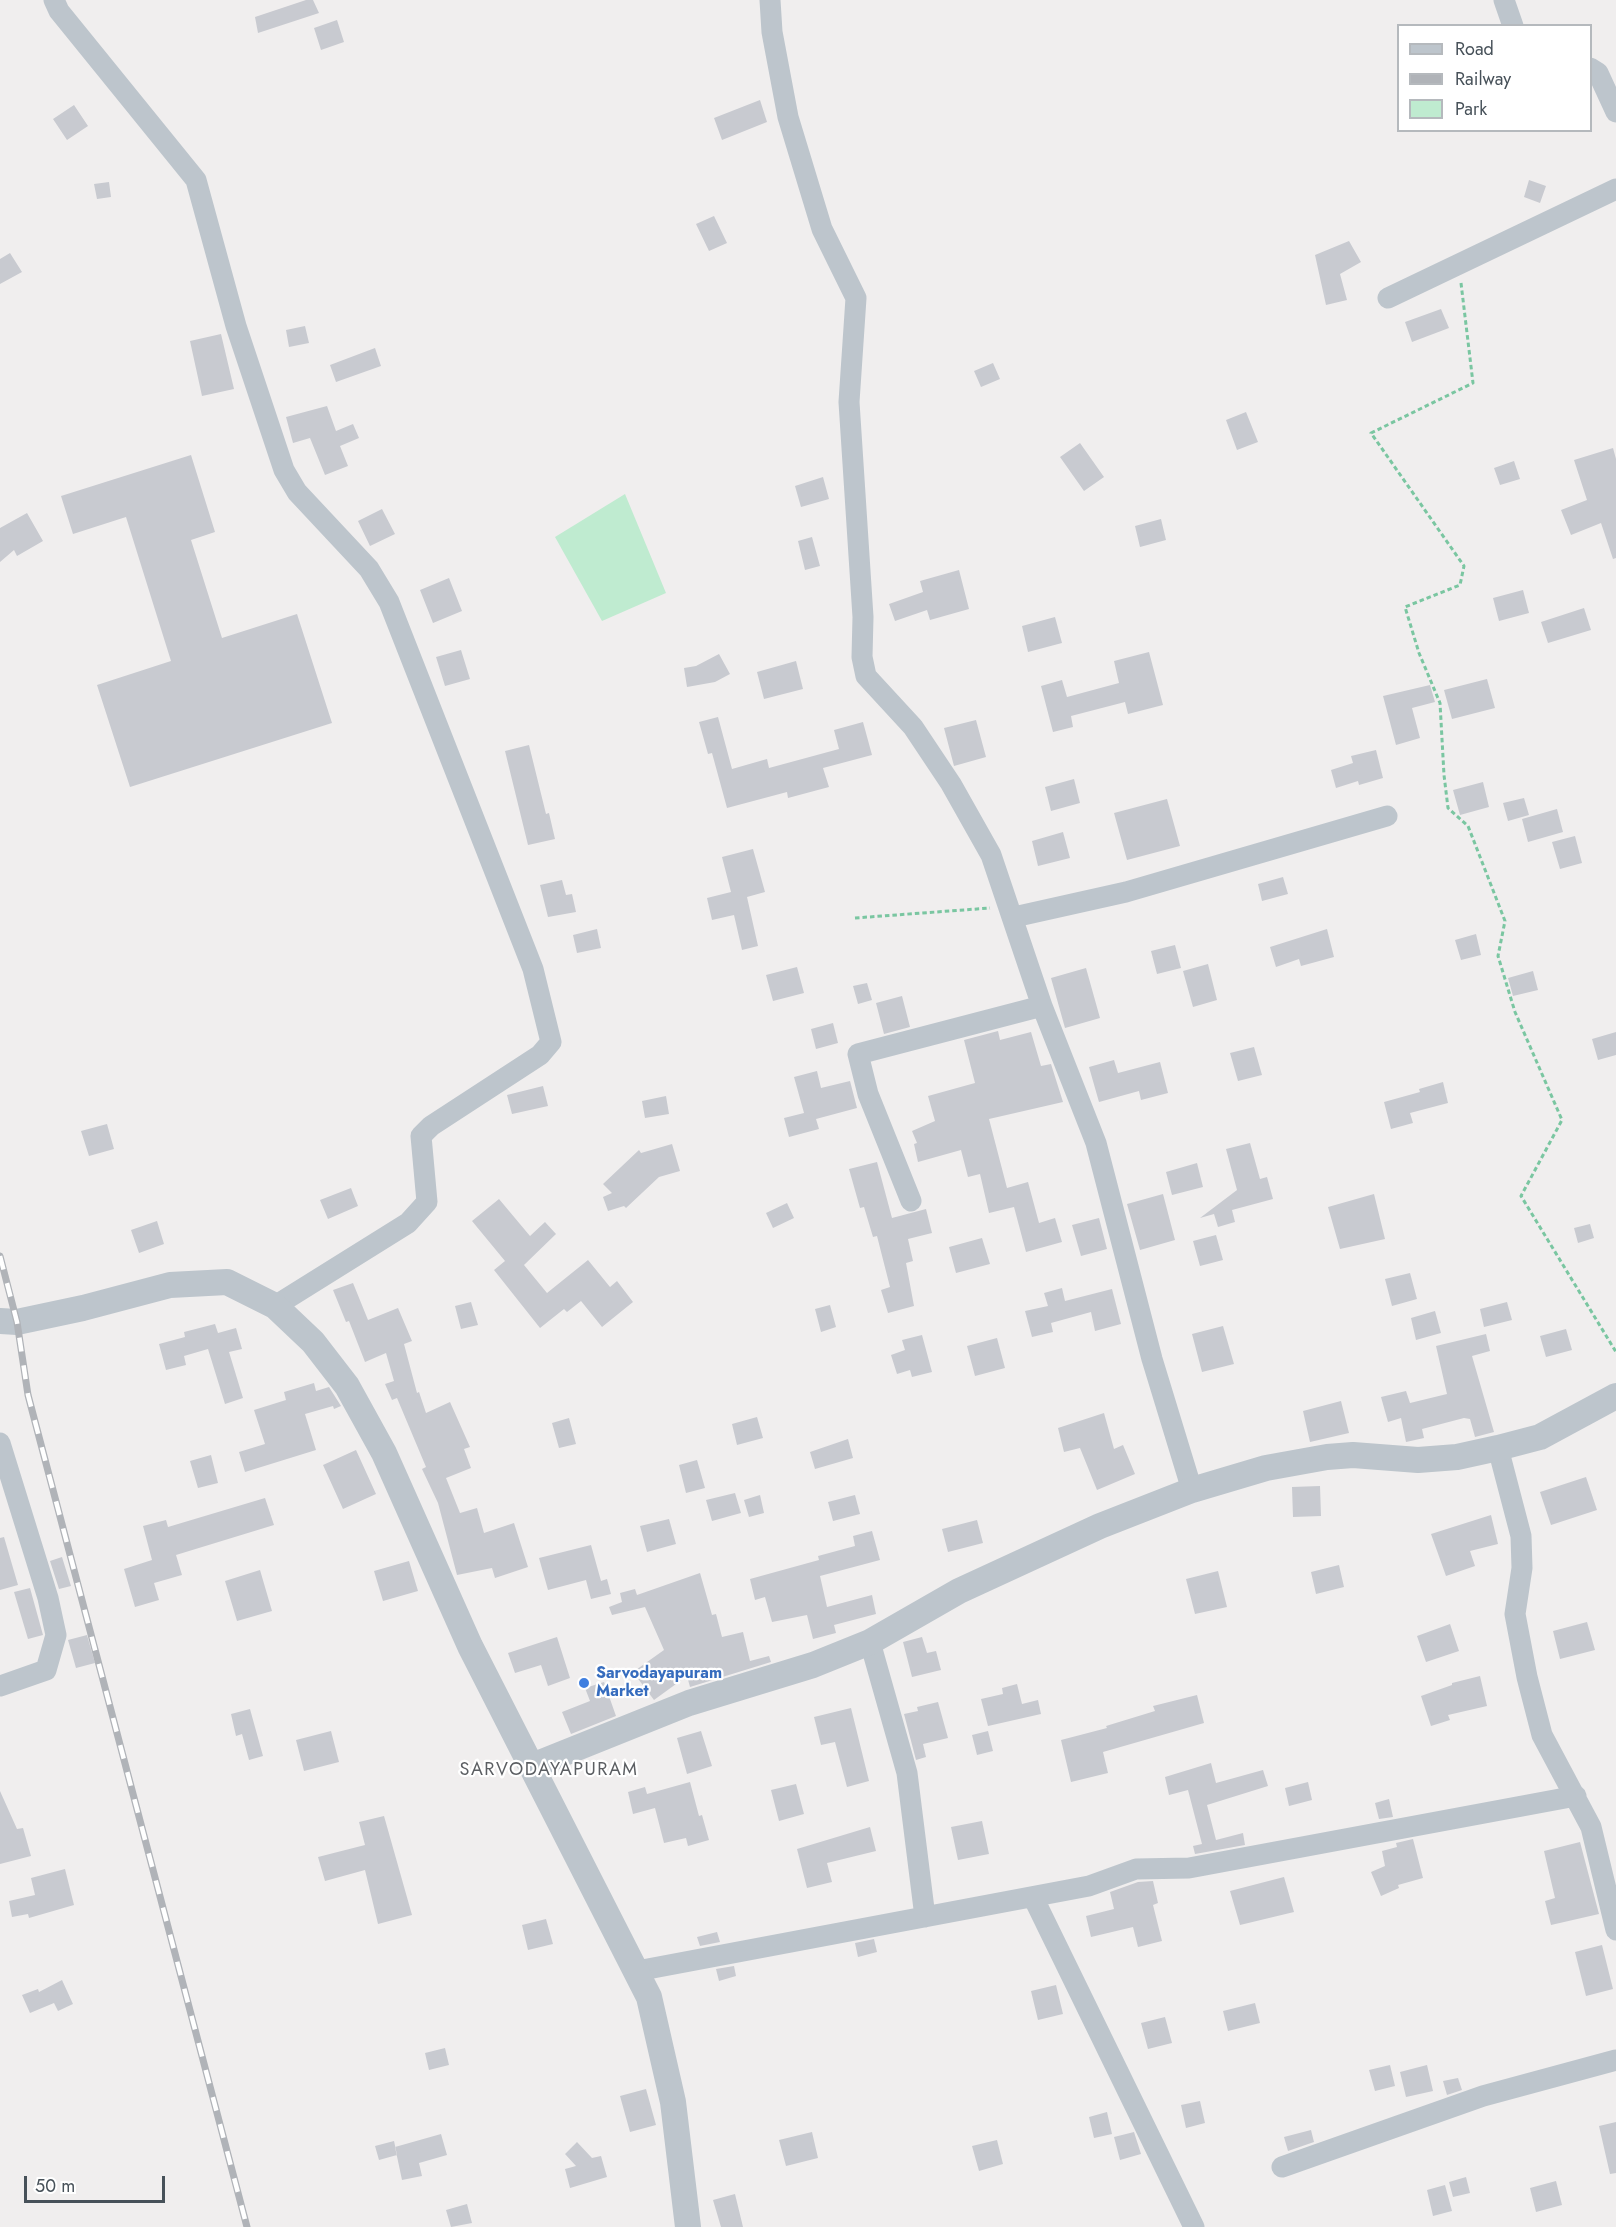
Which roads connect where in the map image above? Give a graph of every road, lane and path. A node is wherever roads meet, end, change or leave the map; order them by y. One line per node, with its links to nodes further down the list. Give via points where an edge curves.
1 (54, 0): 15 (street, via 196,180 236,326 284,470 297,492 369,569 389,602 533,969 550,1042 540,1055 421,1136 426,1202 408,1223)
2 (770, 0): 11 (street, via 788,117 822,229 856,298 849,402 866,676 913,726 951,784 990,855)
3 (1504, 0): 4 (street)
4 (1512, 24)
5 (1592, 69): 6 (street, via 1598,73)
6 (1616, 112)
7 (1616, 189): 8 (street)
8 (1460, 265): 9 (street); 17 (path, via 1473,383 1371,433 1464,566 1460,585 1405,607 1440,703 1448,808 1468,826 1505,921 1498,956 1515,1012 1562,1120 1521,1196)
9 (1388, 298)
10 (1387, 816): 11 (street, via 1126,892)
11 (1012, 912): 12 (path); 13 (street)
12 (855, 918)
13 (1042, 1006): 14 (street, via 858,1054 868,1094); 21 (street, via 1096,1143 1152,1359)
14 (911, 1200)
15 (275, 1306): 16 (street, via 227,1282 170,1285 17,1322); 24 (street, via 313,1342 347,1386 384,1454 470,1646)
16 (0, 1321)
17 (1616, 1352)
18 (1616, 1396): 20 (street, via 1540,1437)
19 (0, 1443): 23 (street, via 56,1635 46,1670)
20 (1498, 1448): 21 (street, via 1418,1460 1327,1457 1266,1468); 25 (street, via 1521,1536 1517,1632 1542,1735)
21 (1192, 1490): 22 (street, via 1100,1526 969,1587)
22 (870, 1642): 24 (street, via 813,1665 690,1703); 27 (street, via 907,1773)
23 (0, 1686)
24 (532, 1766): 29 (street)
25 (1576, 1796): 26 (street, via 1189,1868 1136,1869 1089,1886); 28 (street, via 1591,1827)
26 (1033, 1897): 27 (street); 33 (street)
27 (925, 1917): 29 (street)
28 (1616, 1930)
29 (637, 1971): 32 (street, via 649,1997 673,2102)
30 (1616, 2060): 31 (street, via 1484,2096)
31 (1282, 2167)
32 (688, 2227)
33 (1194, 2227)

